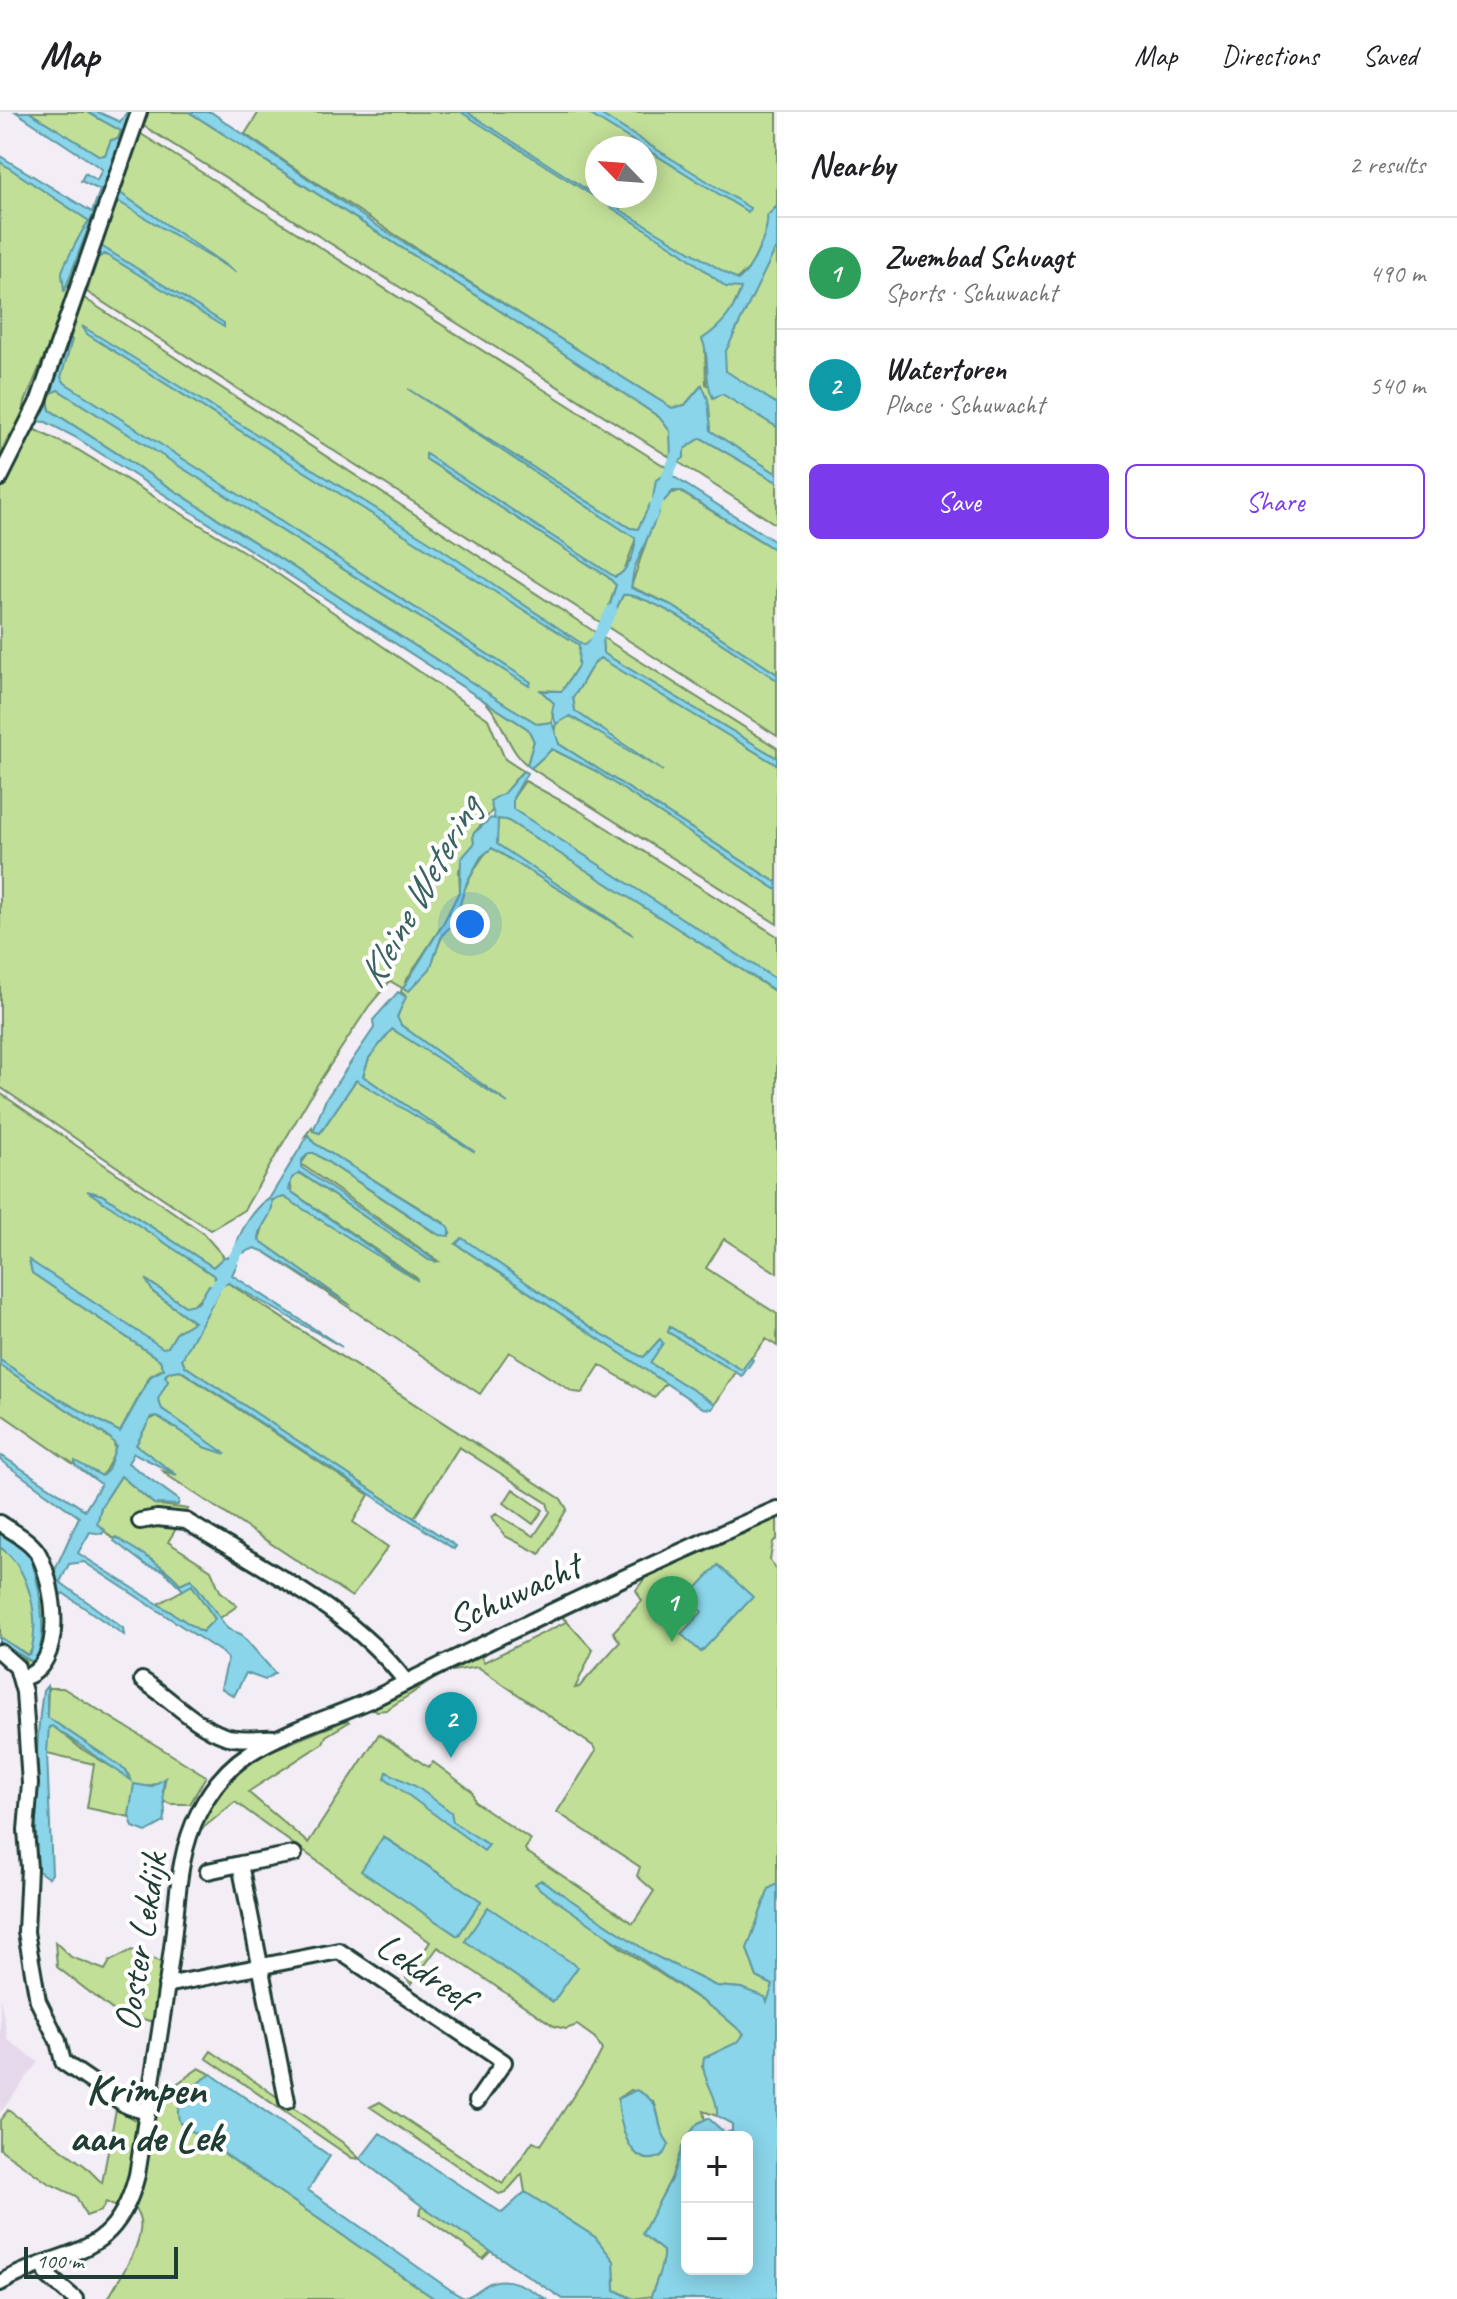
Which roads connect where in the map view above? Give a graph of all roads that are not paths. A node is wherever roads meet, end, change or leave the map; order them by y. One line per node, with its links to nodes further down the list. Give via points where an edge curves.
1 (139, 112): 2 (street, via 36,404)
2 (0, 478)
3 (777, 1509): 9 (street, Schuwacht, via 644,1566)
4 (140, 1521): 9 (street, via 186,1521 311,1598 361,1635)
5 (0, 1523): 7 (street, via 39,1554 52,1614 50,1653 43,1667)
6 (0, 1652): 7 (street)
7 (22, 1678): 19 (street, via 30,1756 26,1932 38,2001 63,2062 127,2106)
8 (142, 1680): 10 (street, Schuwacht, via 226,1737)
9 (406, 1682): 10 (street, Schuwacht)
10 (280, 1738): 11 (street, Schuwacht, via 249,1754)
11 (219, 1780): 16 (street, Ooster Lekdijk, via 198,1814 180,1866)
12 (294, 1854): 13 (street)
13 (240, 1864): 14 (street); 15 (street)
14 (208, 1871)
15 (258, 1967): 16 (street, Lekdreef); 17 (street); 18 (street, Lekdreef, via 339,1951 504,2062)
16 (166, 1985): 19 (street, Ooster Lekdijk)
17 (287, 2101)
18 (477, 2101)
19 (147, 2112): 20 (street, Ooster Lekdijk, via 137,2175 122,2219 102,2239)
20 (44, 2264): 21 (street, Ooster Lekdijk); 22 (street, via 48,2276)
21 (0, 2283)
22 (75, 2299)

